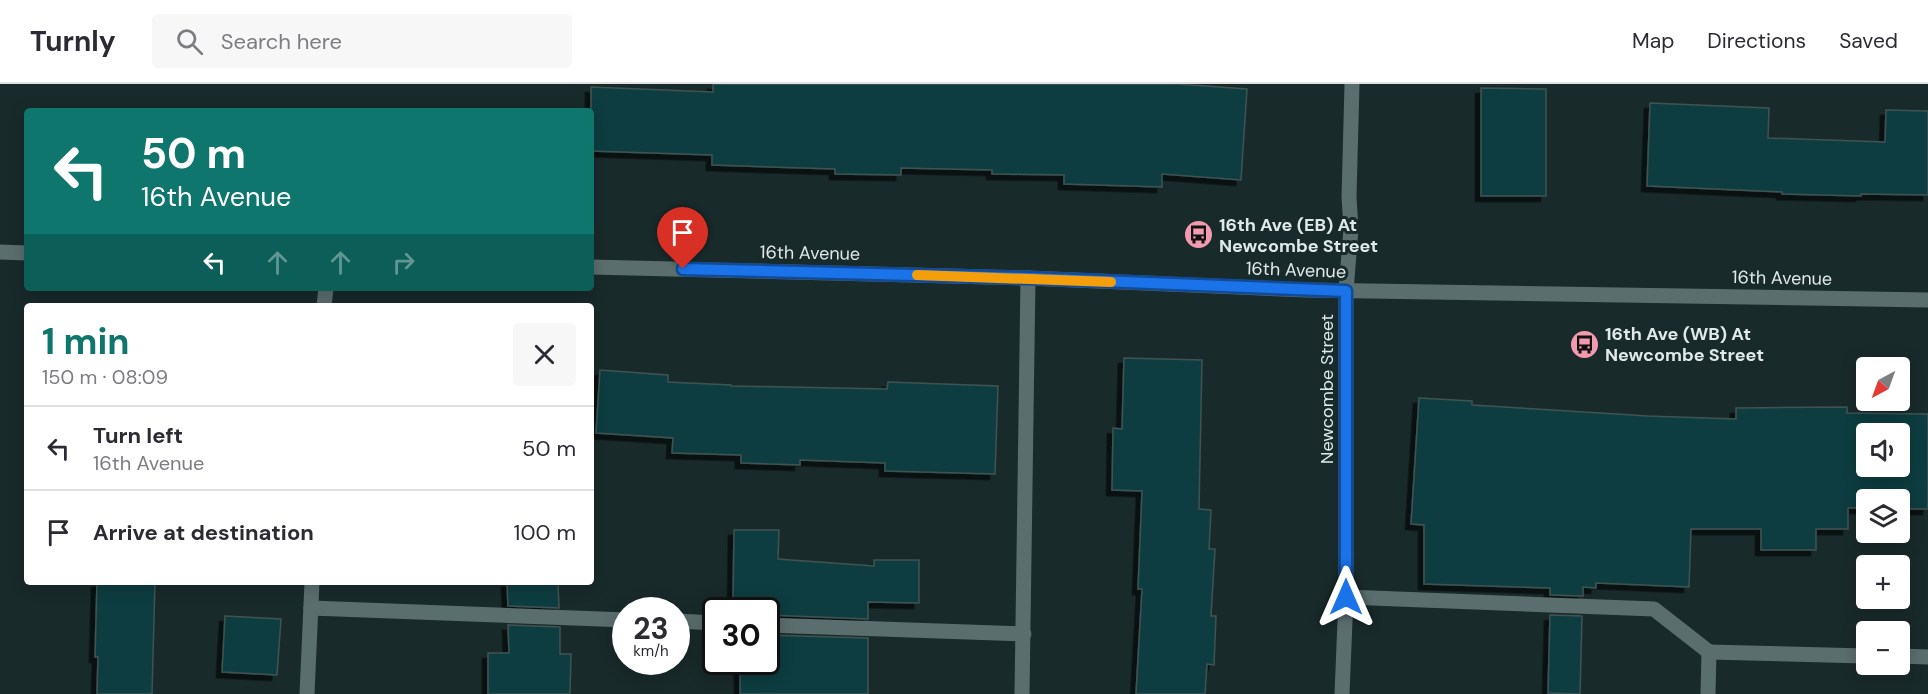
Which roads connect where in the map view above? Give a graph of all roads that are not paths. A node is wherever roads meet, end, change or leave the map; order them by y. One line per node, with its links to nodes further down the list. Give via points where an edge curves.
1 (1352, 84): 6 (street, Newcombe Street, via 1351,230)
2 (0, 252): 3 (street)
3 (24, 253)
4 (594, 267): 5 (street, 16th Avenue)
5 (1028, 278): 6 (street, 16th Avenue); 13 (street)
6 (1346, 291): 7 (street, 16th Avenue); 9 (street, Newcombe Street)
7 (1928, 300)
8 (312, 585): 10 (street)
9 (1346, 597): 14 (street, via 1654,609); 20 (street, Newcombe Street)
10 (311, 608): 11 (street); 18 (street)
11 (612, 619)
12 (780, 625): 13 (street)
13 (1024, 634): 19 (street)
14 (1710, 652): 15 (street); 21 (street)
15 (1856, 656)
16 (1910, 656): 17 (street)
17 (1928, 657)
18 (307, 694)
19 (1022, 694)
20 (1342, 694)
21 (1708, 694)

